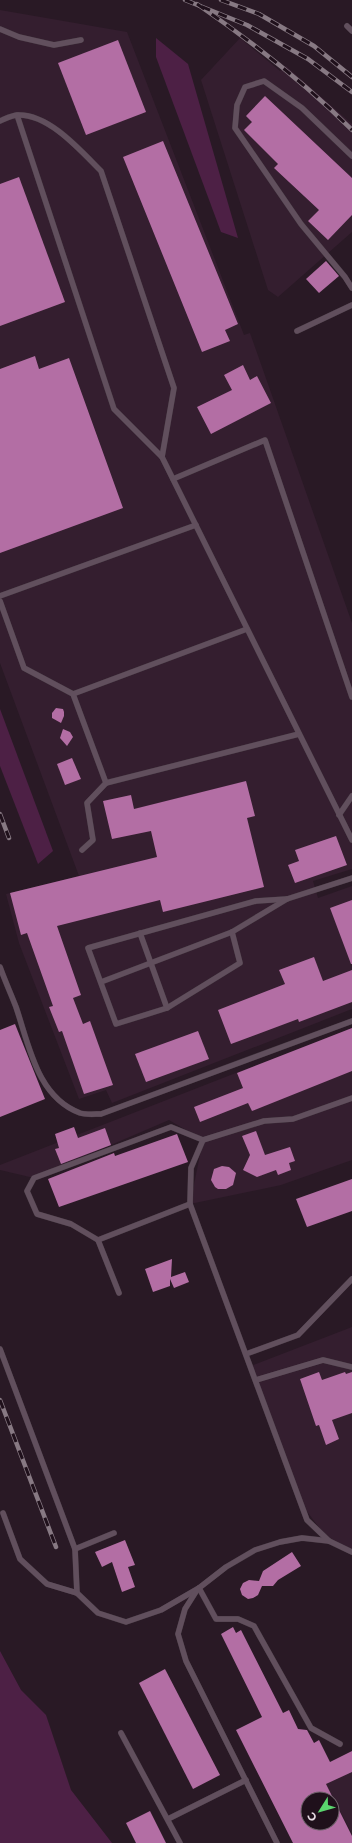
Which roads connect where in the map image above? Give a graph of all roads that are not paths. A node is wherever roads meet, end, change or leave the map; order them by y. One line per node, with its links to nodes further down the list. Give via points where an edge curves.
1 (347, 26): 3 (lane)
2 (0, 29): 4 (lane, via 19,37 54,45)
3 (352, 31)
4 (81, 40)
5 (17, 115): 6 (lane); 11 (lane, via 114,409); 11 (lane, via 43,120 76,146 100,171 174,388)
6 (0, 121)
7 (352, 156): 8 (lane, via 302,108 264,81 246,87 237,105 235,128 301,224)
8 (352, 288)
9 (352, 305): 10 (lane)
10 (297, 331)
11 (162, 457): 12 (lane)
12 (173, 479): 13 (lane); 18 (lane, via 265,440)
13 (196, 525): 14 (lane); 16 (lane)
14 (0, 596)
15 (0, 601): 17 (lane, via 24,668)
16 (247, 628): 17 (lane); 19 (lane)
17 (73, 694): 20 (lane)
18 (352, 697)
19 (299, 734): 20 (lane); 22 (lane)
20 (106, 783): 24 (lane, via 87,803 93,840)
21 (352, 796): 22 (lane)
22 (339, 814): 23 (lane)
23 (352, 840)
24 (82, 850)
25 (352, 878): 26 (lane)
26 (287, 899): 27 (lane); 28 (lane, via 256,901)
27 (232, 932): 29 (lane); 32 (lane, via 240,963)
28 (140, 933): 29 (lane); 31 (lane, via 88,948)
29 (151, 963): 31 (lane); 32 (lane)
30 (0, 968): 33 (lane, via 16,1006 35,1066 50,1092 64,1105 82,1114 101,1114)
31 (101, 982): 32 (lane, via 116,1024)
32 (167, 1008)
33 (352, 1021)
34 (352, 1098): 35 (lane, via 293,1119 264,1121)
35 (203, 1140): 36 (lane, via 191,1168); 37 (lane, via 171,1127 34,1178 27,1191 37,1214 71,1224)
36 (190, 1204): 37 (lane); 41 (lane)
37 (98, 1240): 39 (lane)
38 (352, 1279): 41 (lane, via 298,1335)
39 (119, 1293)
40 (0, 1349): 47 (lane)
41 (246, 1354): 43 (lane)
42 (352, 1367): 43 (lane, via 323,1360)
43 (256, 1380): 46 (lane, via 307,1520)
44 (2, 1513): 50 (lane, via 20,1559 47,1584)
45 (114, 1533): 47 (lane)
46 (329, 1541): 48 (lane); 49 (lane, via 302,1538 256,1550 226,1567)
47 (75, 1549): 50 (lane)
48 (352, 1552)
49 (199, 1588): 50 (lane, via 161,1610 126,1622 98,1613); 52 (lane, via 216,1619 238,1619 254,1626 311,1728); 53 (lane, via 185,1609 178,1634 186,1660)
50 (77, 1593)
51 (121, 1732): 54 (lane)
52 (340, 1744)
53 (246, 1780): 54 (lane); 56 (lane)
54 (168, 1819): 55 (lane)
55 (180, 1843)
56 (277, 1843)

